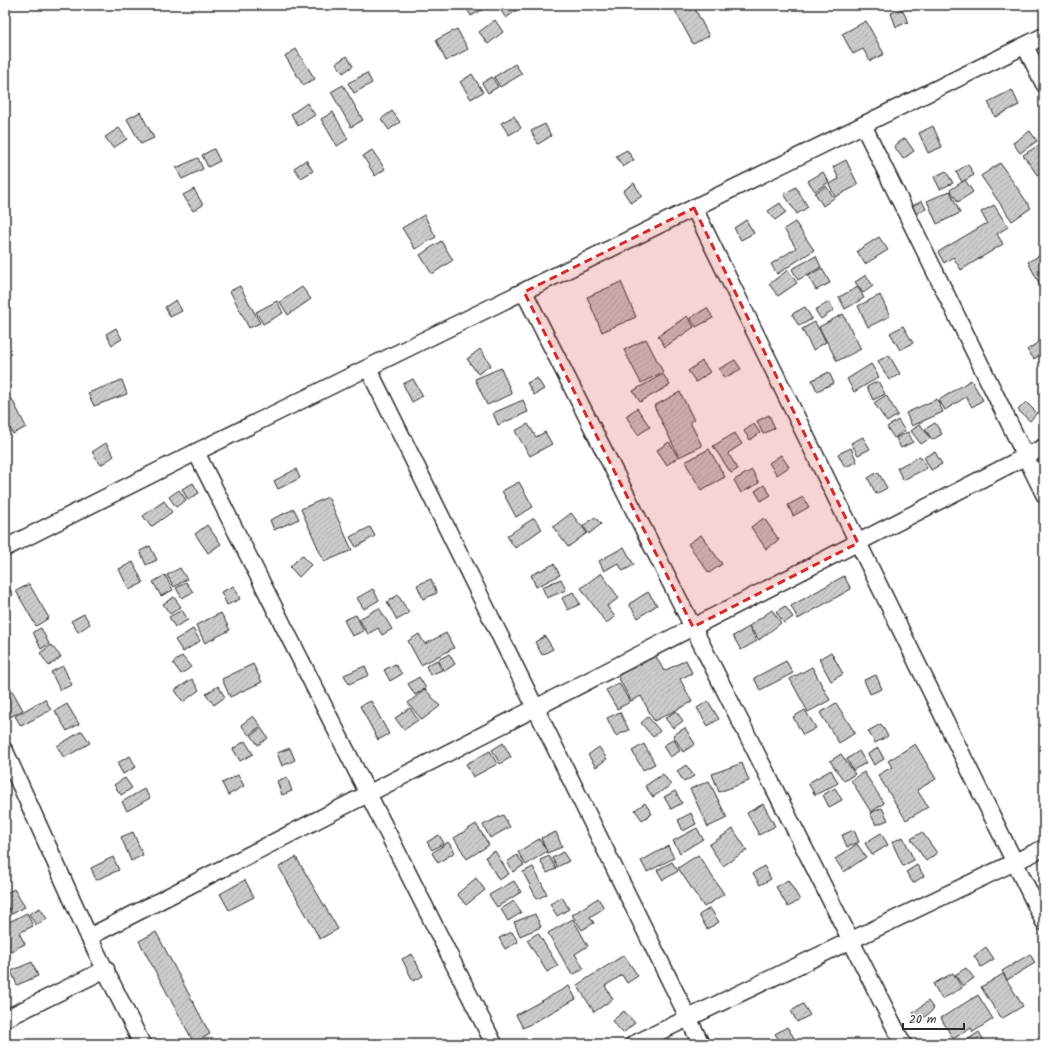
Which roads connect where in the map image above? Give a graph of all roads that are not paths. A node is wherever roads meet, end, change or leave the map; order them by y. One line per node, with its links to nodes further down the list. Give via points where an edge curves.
1 (1044, 36): 2 (street)
2 (1025, 46): 3 (street); 4 (street)
3 (1044, 84)
4 (863, 125): 5 (street); 10 (street)
5 (694, 208): 6 (street); 12 (street)
6 (524, 292): 7 (street); 14 (street)
7 (368, 368): 9 (street); 15 (street)
8 (1044, 447): 10 (street)
9 (196, 452): 13 (street); 17 (street)
10 (1026, 456): 11 (street); 12 (street)
11 (1044, 494)
12 (858, 543): 14 (street); 19 (street)
13 (5, 548)
14 (693, 627): 15 (street); 22 (street)
15 (535, 708): 17 (street); 24 (street)
16 (5, 751): 21 (street)
17 (368, 794): 21 (street); 27 (street)
18 (1044, 848): 19 (street)
19 (1014, 862): 20 (street); 22 (street)
20 (1044, 922)
21 (89, 937): 23 (street)
22 (851, 940): 24 (street); 30 (street)
23 (106, 969): 25 (street); 26 (street)
24 (688, 1018): 28 (street); 29 (street)
25 (5, 1019)
26 (142, 1044)
27 (494, 1044)
28 (634, 1044)
29 (701, 1044)
30 (903, 1044)

